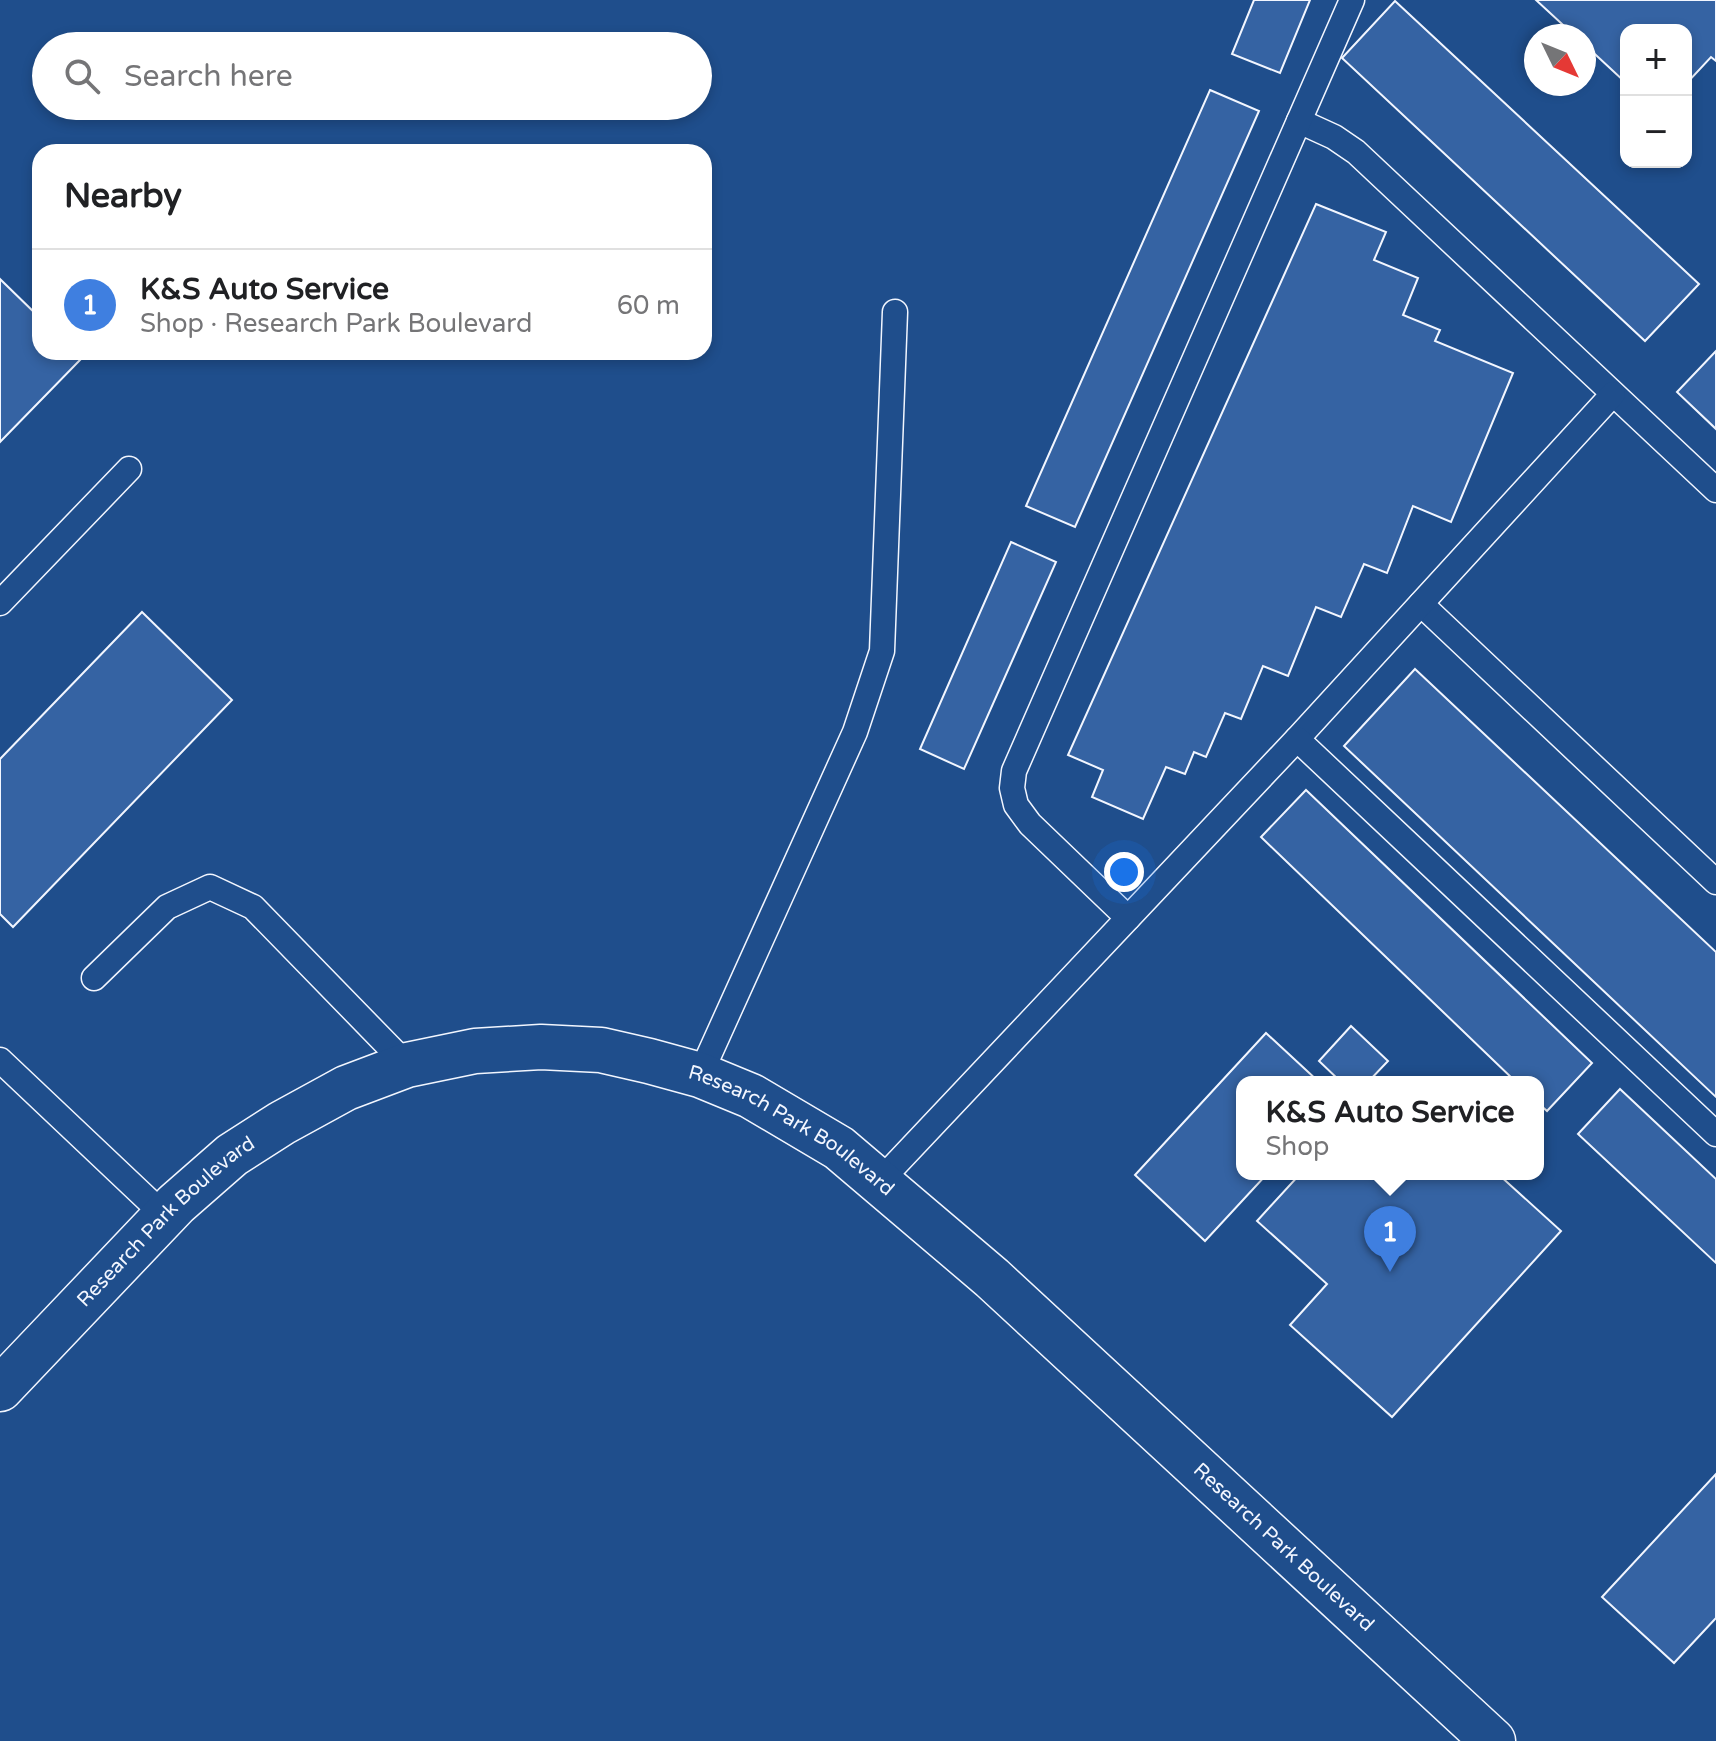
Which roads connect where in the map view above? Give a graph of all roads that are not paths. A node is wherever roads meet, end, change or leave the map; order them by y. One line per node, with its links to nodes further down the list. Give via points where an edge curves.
1 (1352, 0): 2 (lane)
2 (1299, 121): 4 (lane, via 1356,152); 11 (lane, via 1014,771 1016,805 1030,824)
3 (895, 312): 15 (lane, via 882,651 855,732)
4 (1613, 394): 6 (lane); 8 (lane)
5 (129, 469): 7 (lane)
6 (1716, 490)
7 (0, 603)
8 (1421, 604): 9 (lane); 10 (lane)
9 (1297, 739): 11 (lane); 16 (lane)
10 (1716, 882)
11 (1128, 918): 17 (lane)
12 (94, 978): 14 (lane, via 167,907 210,887 253,907)
13 (0, 1060): 18 (lane)
14 (407, 1065): 15 (street, Research Park Boulevard, via 475,1051 541,1047 601,1050); 18 (street, Research Park Boulevard, via 346,1088 282,1123 232,1155)
15 (700, 1075): 17 (street, Research Park Boulevard, via 783,1114)
16 (1716, 1134)
17 (880, 1181): 20 (street, Research Park Boulevard)
18 (165, 1216): 19 (street, Research Park Boulevard)
19 (0, 1389)
20 (1493, 1741)

